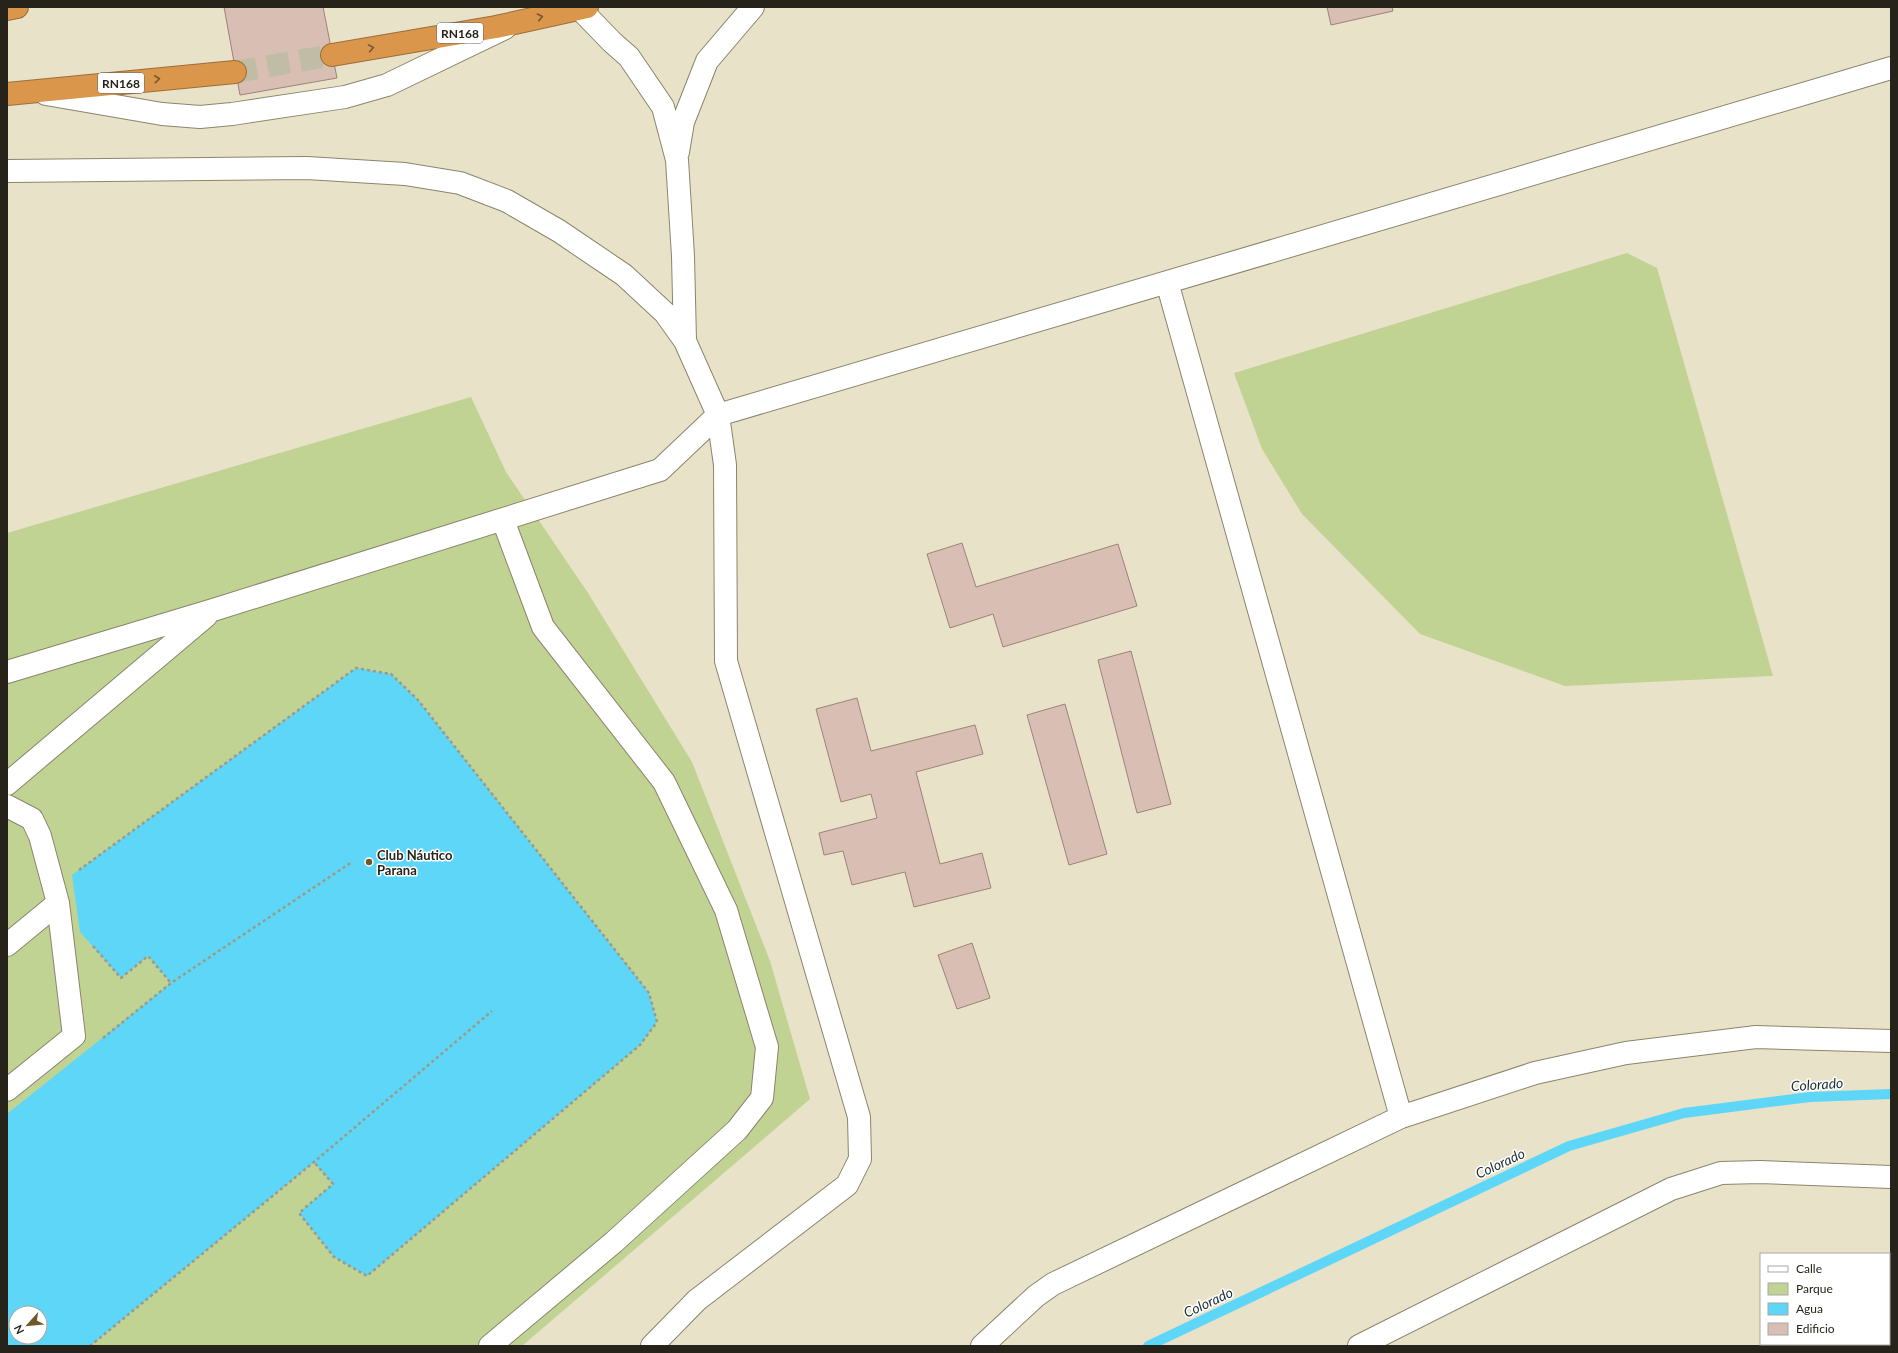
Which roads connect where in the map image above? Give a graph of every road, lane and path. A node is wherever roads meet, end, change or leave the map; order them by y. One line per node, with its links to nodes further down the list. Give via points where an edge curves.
1 (17, 7): 4 (highway)
2 (753, 7): 11 (street, via 707,61 683,122)
3 (584, 8): 5 (highway, RN168, one-way to 3); 11 (street, via 612,42 629,57 663,106)
4 (7, 9)
5 (517, 22): 6 (highway, RN168, one-way to 5); 9 (street, via 387,85 344,97 232,114 200,117 162,114)
6 (332, 55)
7 (1891, 68): 13 (street)
8 (235, 72): 9 (highway, RN168, one-way to 8)
9 (33, 91): 10 (highway, RN168)
10 (7, 94)
11 (677, 160): 14 (street)
12 (7, 171): 14 (street, via 307,168 405,174 460,183 507,201 559,231 624,275 665,313)
13 (1167, 282): 15 (street); 31 (street)
14 (685, 341): 15 (street)
15 (718, 415): 16 (street, via 660,470); 36 (street, via 725,465 726,661 859,1117 860,1159 847,1185 697,1300)
16 (503, 520): 17 (street); 35 (street, via 543,626 664,782 726,910 767,1046 762,1098 737,1130 614,1242)
17 (213, 610): 18 (street); 19 (street)
18 (7, 672)
19 (7, 784)
20 (7, 806): 23 (street, via 32,819 35,824)
21 (352, 862): 26 (path)
22 (78, 871): 32 (path, via 356,668 391,674 418,700 649,993 657,1022 640,1045 367,1276 334,1257 299,1213 333,1184)
23 (58, 903): 25 (street); 30 (street, via 74,1036)
24 (91, 944): 26 (path, via 121,978 148,956)
25 (7, 945)
26 (171, 983): 28 (path)
27 (492, 1011): 32 (path)
28 (98, 1041)
29 (1891, 1041): 31 (street, via 1756,1037 1626,1053 1535,1073)
30 (7, 1090)
31 (1401, 1117): 37 (street, via 1053,1284 1036,1296)
32 (314, 1162): 34 (path)
33 (1891, 1177): 38 (street, via 1721,1173 1679,1186)
34 (90, 1346)
35 (490, 1346)
36 (652, 1346)
37 (982, 1346)
38 (1359, 1346)

